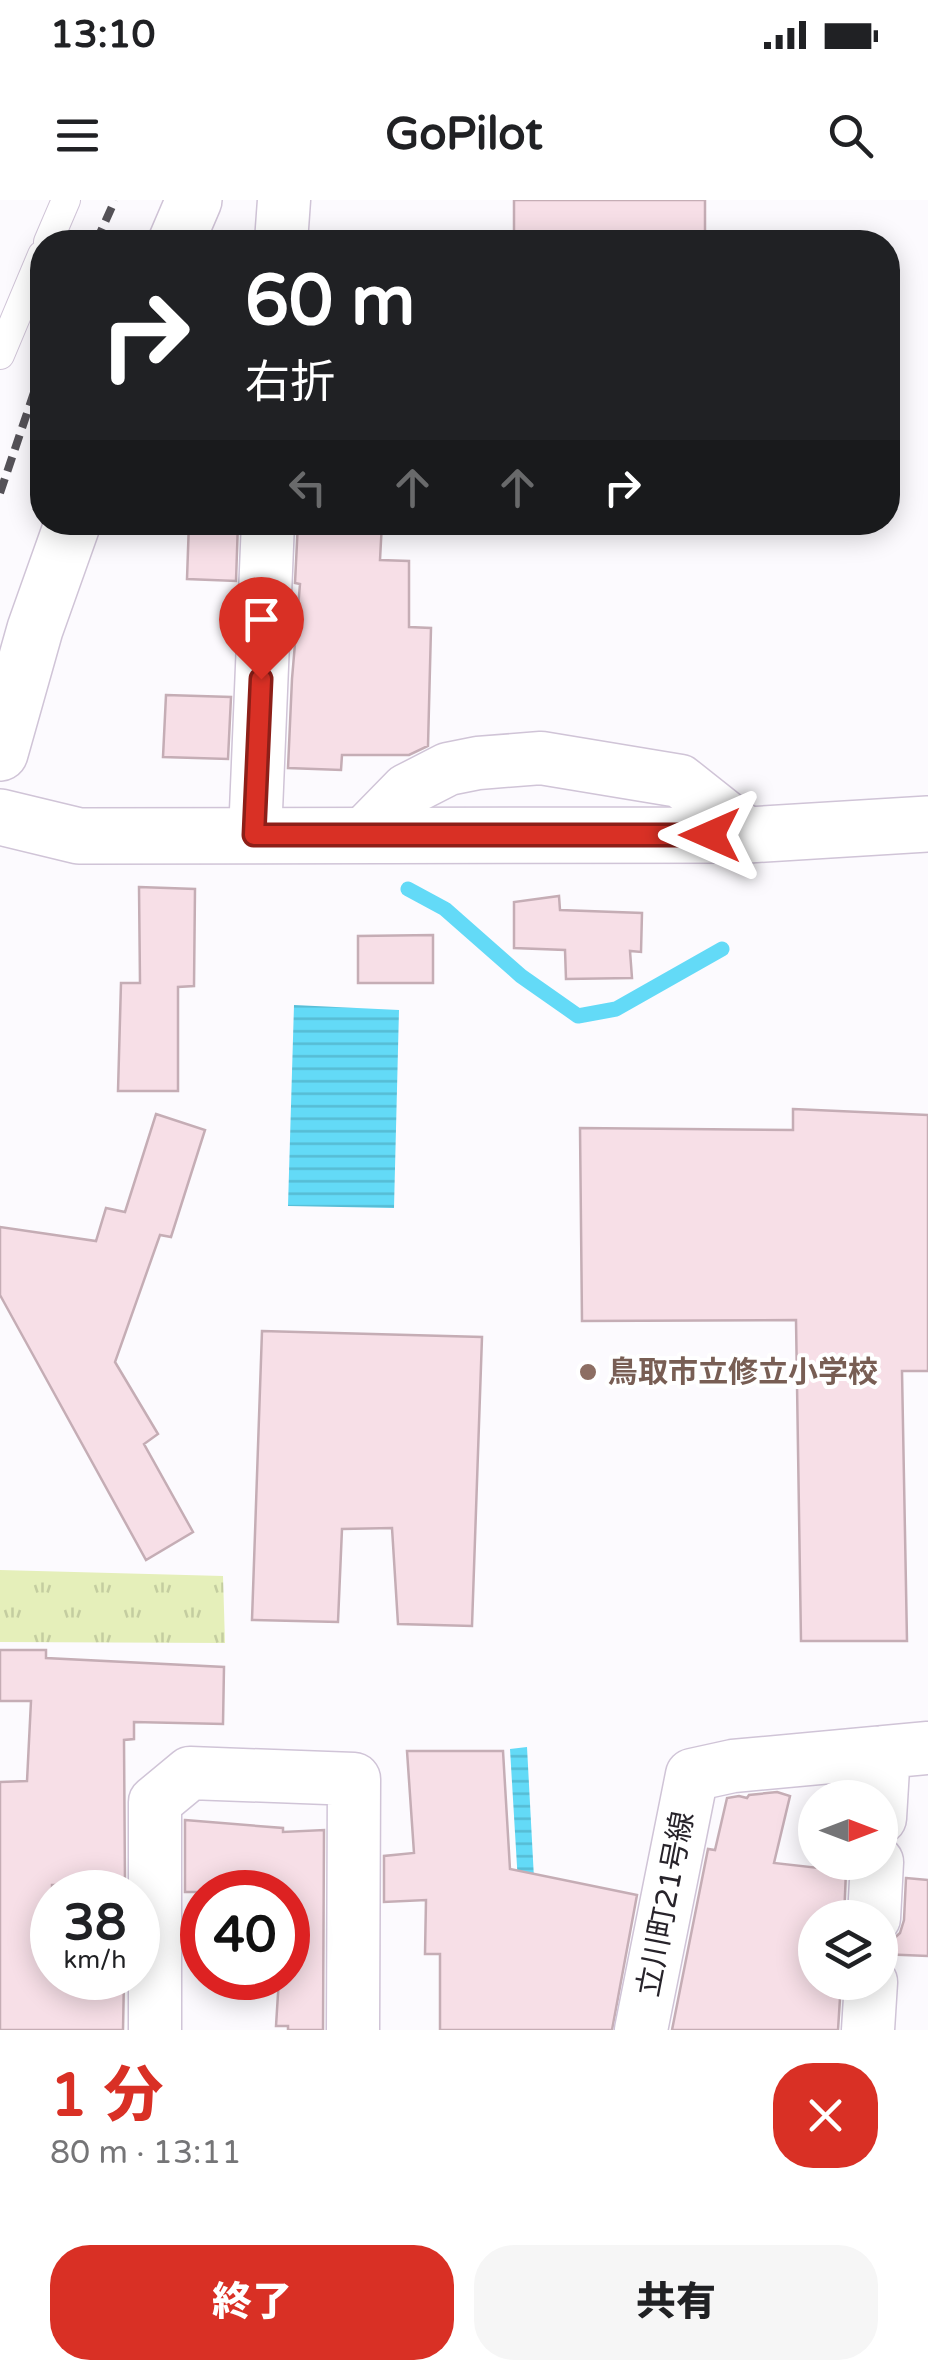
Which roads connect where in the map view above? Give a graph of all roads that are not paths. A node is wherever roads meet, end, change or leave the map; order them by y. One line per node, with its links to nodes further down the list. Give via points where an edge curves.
1 (66, 200): 4 (lane)
2 (194, 200): 5 (street)
3 (284, 200): 6 (street)
4 (53, 230)
5 (181, 230)
6 (282, 230)
7 (30, 283): 8 (lane)
8 (0, 355)
9 (68, 535): 11 (street)
10 (267, 535): 14 (street)
11 (0, 753)
12 (0, 818): 14 (street, via 80,836)
13 (928, 824): 16 (street)
14 (254, 835): 15 (street)
15 (362, 835): 16 (street); 16 (street, via 407,790 448,769 541,758 680,781)
16 (748, 835)
17 (906, 1750): 18 (street); 22 (street, 立川町21号線, via 692,1775)
18 (895, 1780)
19 (870, 2000): 23 (street)
20 (155, 2030): 21 (street, via 154,1802 190,1773 354,1779)
21 (353, 2030)
22 (641, 2030)
23 (868, 2030)

